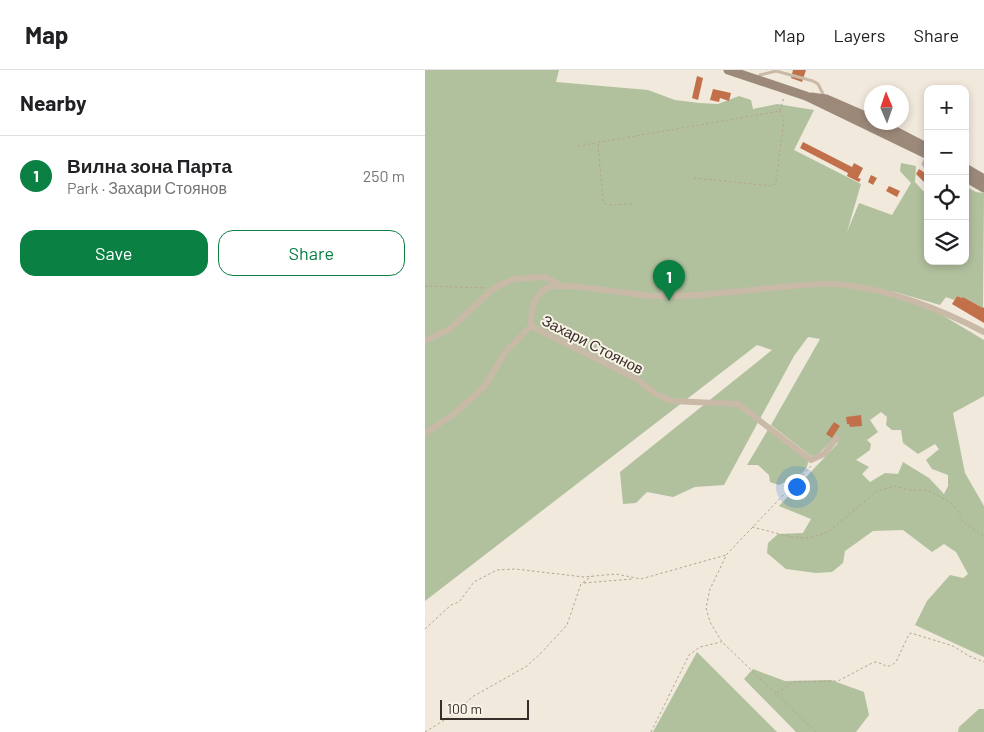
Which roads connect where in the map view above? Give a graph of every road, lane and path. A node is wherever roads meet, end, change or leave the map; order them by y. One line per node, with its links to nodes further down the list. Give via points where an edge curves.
1 (730, 71): 2 (main road)
2 (753, 75): 3 (main road); 5 (lane, via 776,71 813,81)
3 (787, 89): 4 (main road); 6 (path)
4 (806, 96): 5 (main road); 9 (main road)
5 (826, 99): 7 (main road)
6 (780, 111): 10 (path); 15 (path, via 783,120 773,186)
7 (864, 116)
8 (888, 130): 9 (main road)
9 (892, 133): 12 (main road)
10 (597, 143): 11 (path); 18 (path, via 603,201 607,204)
11 (578, 146)
12 (924, 151)
13 (969, 174): 16 (main road)
14 (968, 175): 17 (main road)
15 (694, 178)
16 (984, 178)
17 (984, 188)
18 (634, 204)
19 (559, 285): 21 (street, via 545,277 513,279); 22 (street, Захари Стоянов, via 543,289 535,301); 23 (street, via 653,296 829,283 850,285 913,299)
20 (425, 286): 21 (path)
21 (494, 288): 24 (street, via 450,329)
22 (531, 326): 25 (street, via 505,352 485,386 454,414); 27 (street, Захари Стоянов, via 635,378 672,401 738,404)
23 (984, 332)
24 (425, 341)
25 (425, 433)
26 (837, 438): 27 (street, via 824,454)
27 (811, 460): 28 (path, via 810,468)
28 (751, 526): 29 (path, via 809,538 827,532 877,491 894,486 927,490 950,502 962,521); 30 (path)
29 (984, 536)
30 (727, 554): 32 (path, via 647,578); 36 (path, via 710,589 706,608)
31 (593, 576): 32 (path, via 616,574); 33 (path); 34 (path); 35 (path, via 497,570 474,582 459,602 451,605)
32 (633, 579): 33 (path)
33 (598, 581): 34 (path)
34 (581, 584): 39 (path, via 567,625 542,652 527,666 478,694)
35 (425, 629)
36 (722, 642): 38 (path); 40 (path, via 700,647 689,655)
37 (984, 662): 38 (path, via 953,646 911,633 893,664 885,667 874,662 838,681 793,682)
38 (777, 693): 41 (path)
39 (425, 732)
40 (651, 732)
41 (816, 732)

